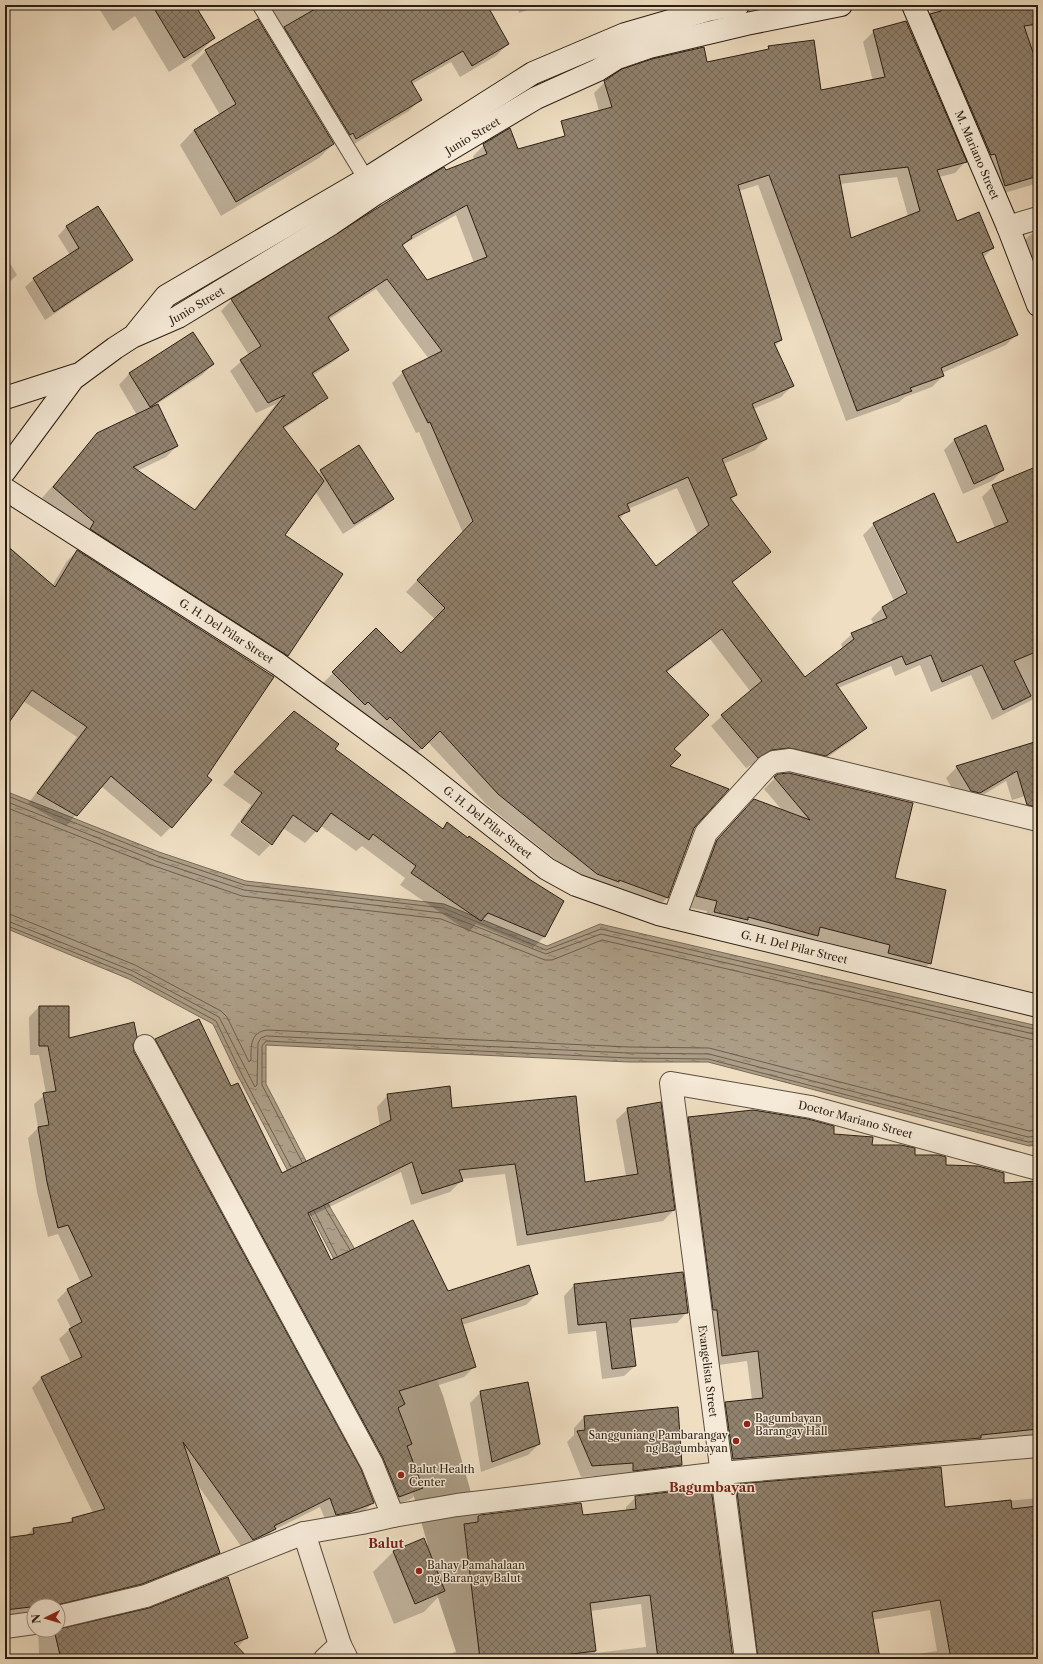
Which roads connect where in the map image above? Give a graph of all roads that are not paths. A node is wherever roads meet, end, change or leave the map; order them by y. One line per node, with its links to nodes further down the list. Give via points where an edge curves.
1 (260, 5): 5 (lane)
2 (738, 5): 5 (street, Junio Street, via 708,10 625,34 533,73)
3 (842, 5): 5 (street, Junio Street, via 746,24 649,47 617,58 598,70 536,98)
4 (913, 5): 7 (street, M. Mariano Street)
5 (371, 187): 9 (street, Junio Street, via 331,224 178,317 132,337)
6 (1038, 218): 7 (street)
7 (1008, 227): 8 (street, M. Mariano Street)
8 (1038, 305)
9 (83, 372): 10 (street); 11 (street, Junio Street, via 66,387)
10 (5, 398)
11 (5, 471)
12 (5, 489): 14 (street, G. H. Del Pilar Street, via 278,664 414,764 548,869 576,885 612,899)
13 (1038, 820): 14 (street, via 790,760 774,762 760,772 706,834)
14 (674, 918): 15 (street, G. H. Del Pilar Street)
15 (1038, 1006)
16 (145, 1046): 21 (street, via 372,1464)
17 (671, 1083): 18 (street, Doctor Mariano Street, via 811,1107); 20 (street, Evangelista Street)
18 (1038, 1169)
19 (1038, 1446): 20 (street)
20 (721, 1472): 21 (street, via 457,1505); 27 (street, Evangelista Street)
21 (393, 1516): 22 (street, via 362,1524)
22 (304, 1533): 23 (street, via 146,1596); 26 (street)
23 (66, 1615)
24 (26, 1623): 25 (street)
25 (5, 1627)
26 (337, 1654)
27 (746, 1659)

